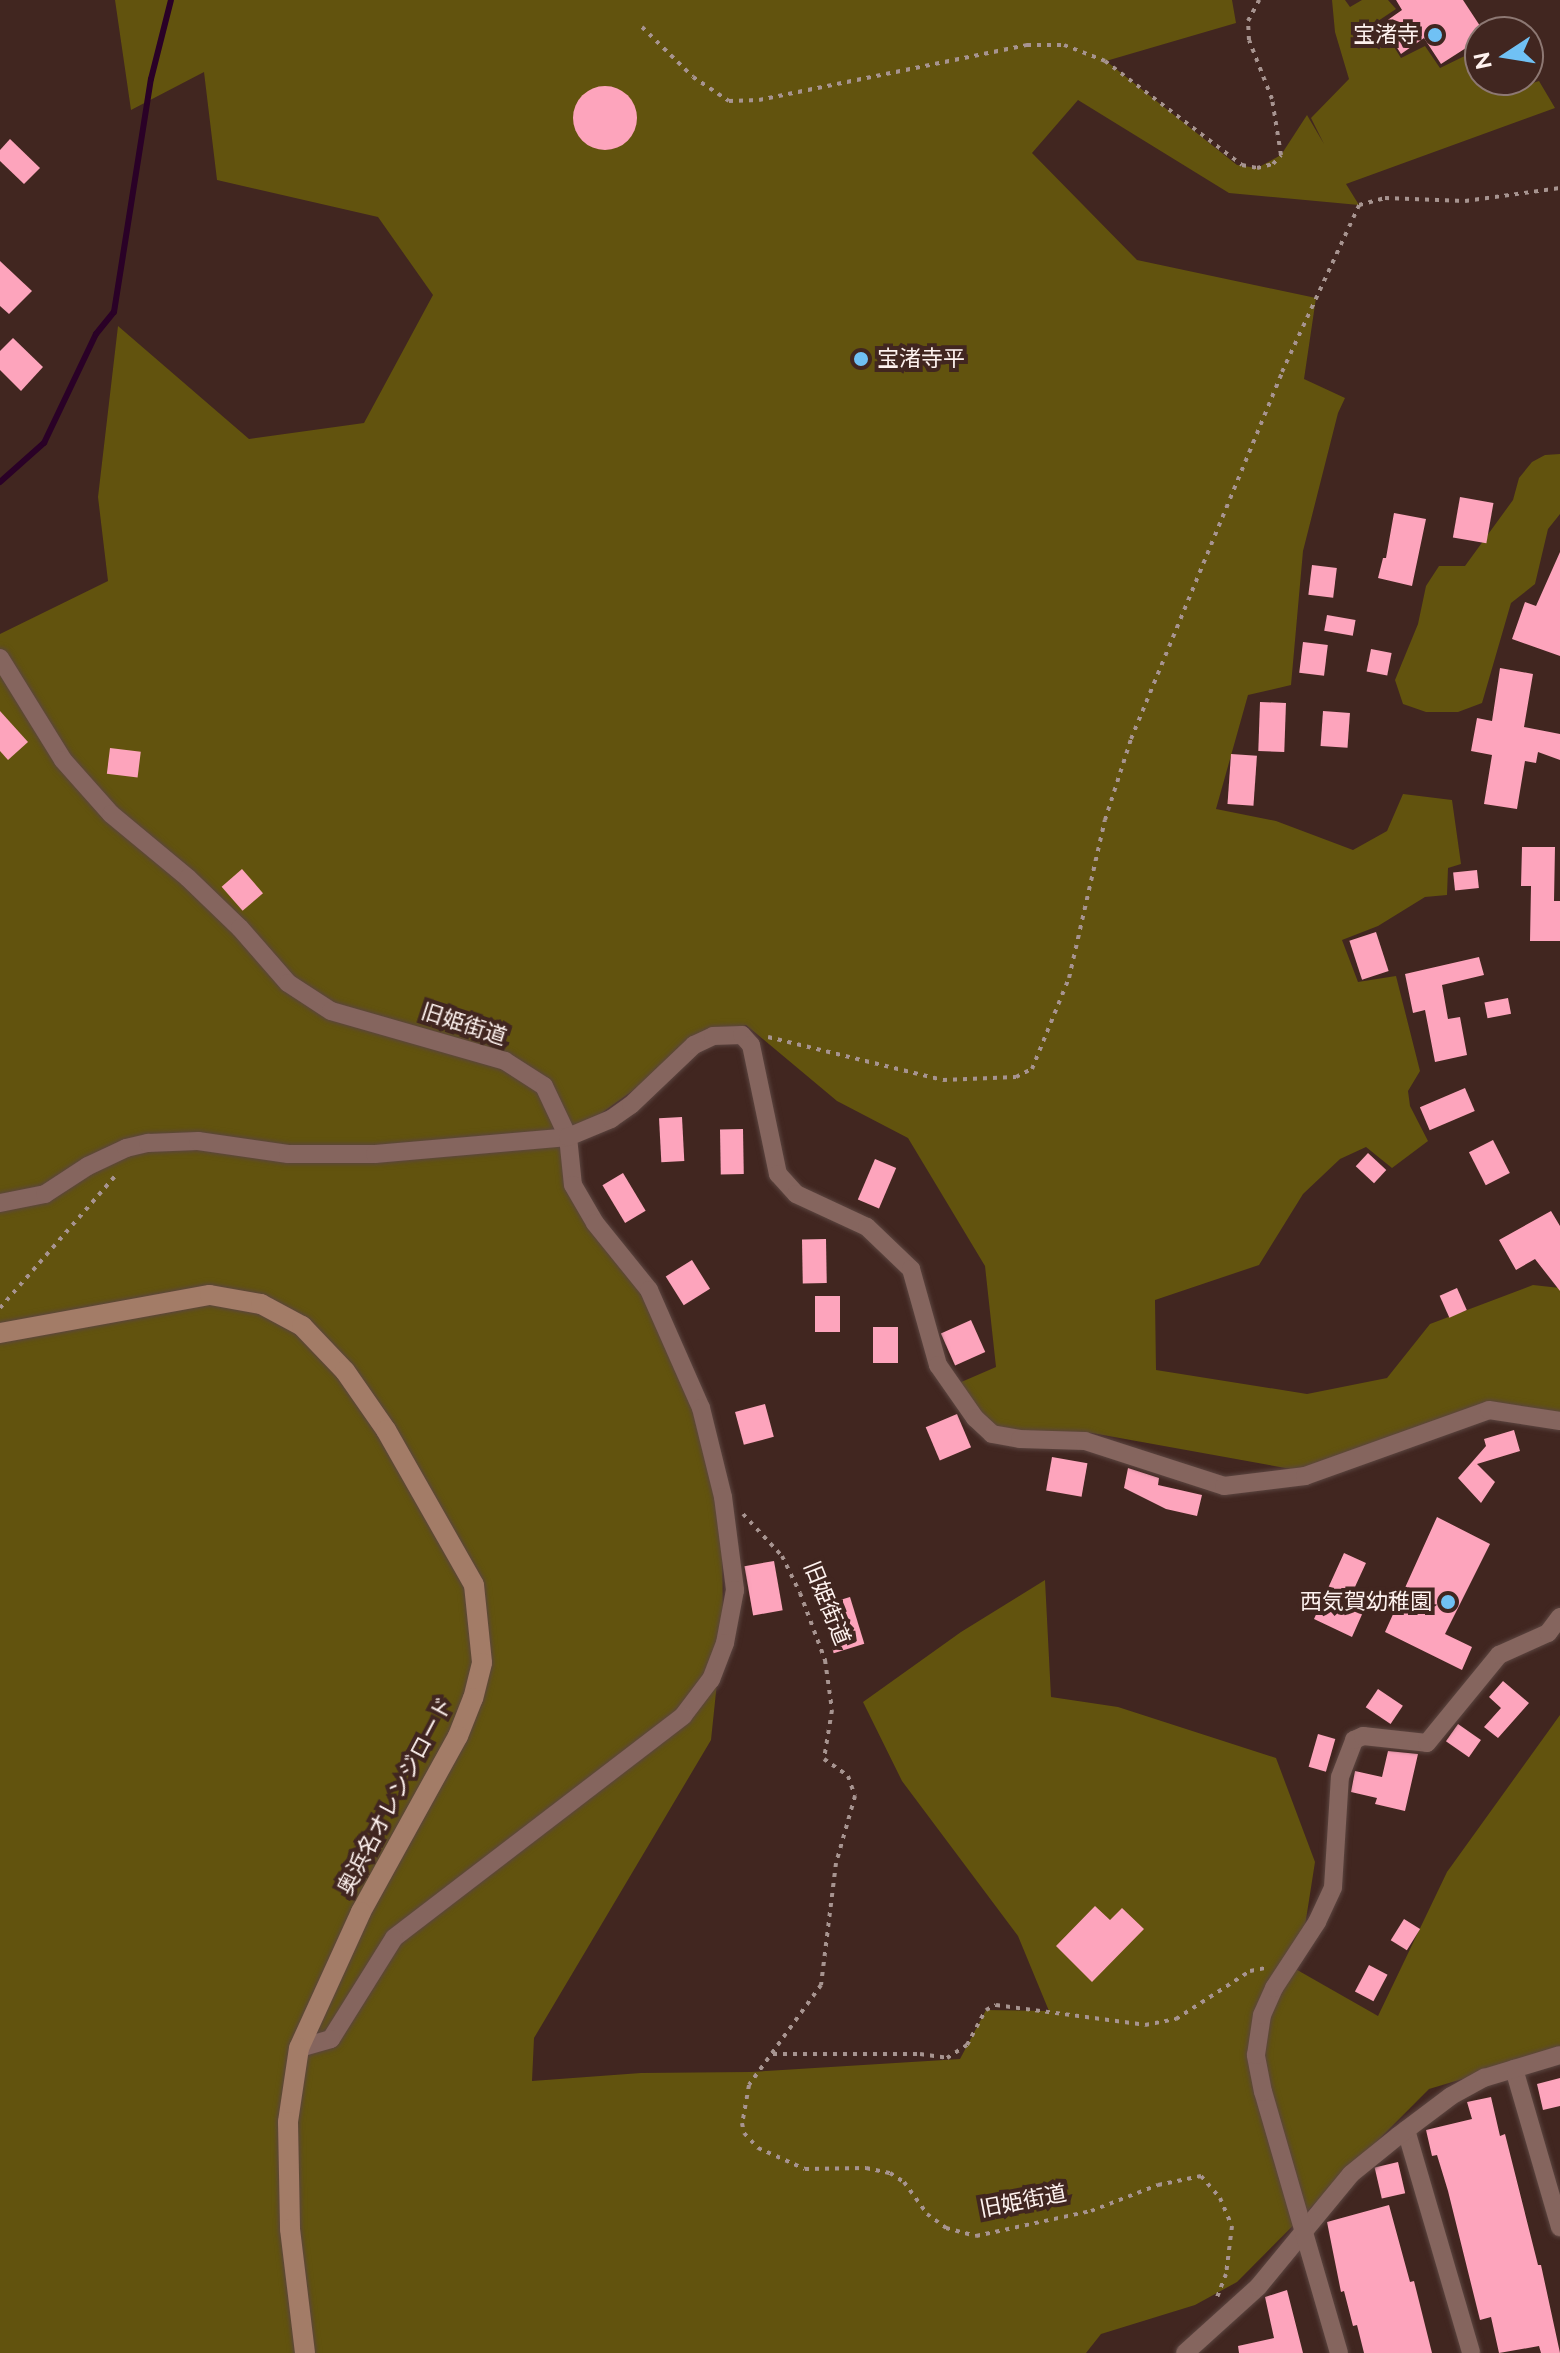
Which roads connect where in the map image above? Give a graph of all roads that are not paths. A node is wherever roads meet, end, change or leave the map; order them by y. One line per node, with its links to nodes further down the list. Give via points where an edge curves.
1 (0, 658): 2 (street, 旧姫街道, via 63,760 111,814 240,928 288,983 331,1011 505,1061 544,1086)
2 (568, 1137): 3 (street, via 375,1154 288,1154 198,1141 126,1148 45,1194); 5 (street, via 631,1105 694,1045 713,1036 742,1035 751,1045 778,1174 796,1194 867,1227 911,1269 938,1365 992,1434 1085,1441 1224,1486 1305,1476 1489,1410); 7 (street, 旧姫街道, via 573,1185 595,1223 649,1290 695,1394 723,1497 735,1590 725,1643 711,1679 683,1716 394,1938 331,2039)
3 (0, 1203)
4 (0, 1333): 7 (street, 奥浜名オレンジロード, via 210,1295 261,1304 302,1326 345,1371 386,1430 474,1585 482,1663 473,1698 458,1736 361,1912)
5 (1560, 1421)
6 (1560, 1617): 12 (street, via 1548,1633 1499,1655 1427,1743 1363,1736 1354,1740 1340,1777 1333,1887 1262,2015 1256,2055)
7 (299, 2048): 13 (street, 奥浜名オレンジロード, via 288,2122 290,2229)
8 (1560, 2055): 9 (street)
9 (1514, 2069): 10 (street, via 1451,2096); 11 (street)
10 (1406, 2130): 12 (street, via 1351,2174); 16 (street)
11 (1560, 2227)
12 (1304, 2230): 14 (street, via 1258,2287); 15 (street)
13 (305, 2353)
14 (1185, 2353)
15 (1339, 2353)
16 (1471, 2353)

